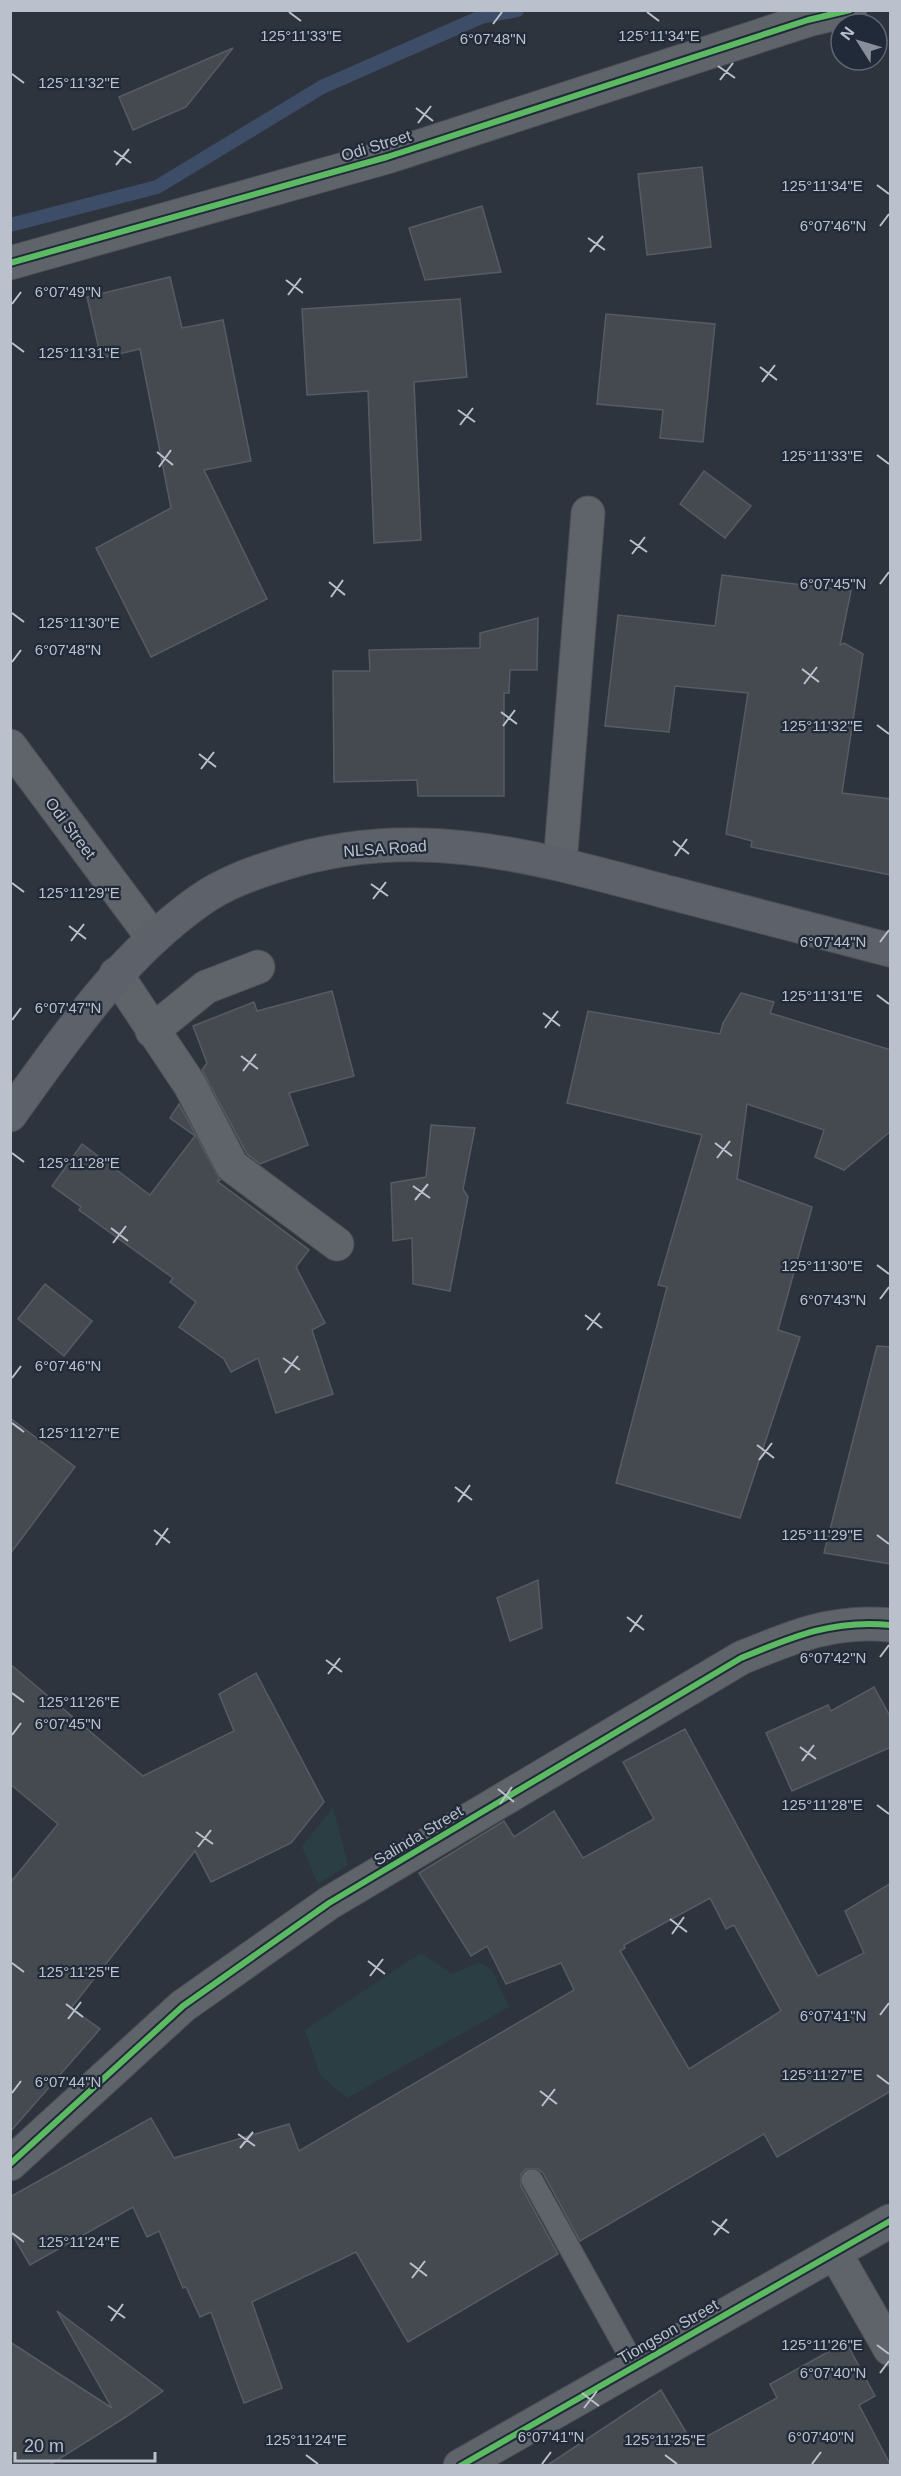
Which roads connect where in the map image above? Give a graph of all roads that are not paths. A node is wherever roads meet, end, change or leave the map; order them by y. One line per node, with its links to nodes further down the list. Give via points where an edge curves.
1 (850, 10): 2 (street, Odi Street)
2 (800, 15): 3 (street, Odi Street, via 387,157)
3 (10, 263)
4 (588, 513): 6 (street)
5 (10, 746): 7 (street, Odi Street)
6 (560, 864): 7 (main road, NLSA Road, via 491,850 420,843 360,846 305,857 244,876 201,900); 8 (main road, NLSA Road)
7 (153, 938): 10 (main road, NLSA Road)
8 (891, 950)
9 (258, 967): 11 (street, via 206,987)
10 (116, 974): 11 (street); 12 (main road, NLSA Road)
11 (152, 1031): 13 (street, via 190,1085 232,1166)
12 (10, 1114)
13 (337, 1244)
14 (891, 1625): 15 (street, Salinda Street, via 830,1626 741,1658 329,1903 183,2006)
15 (10, 2164)
16 (531, 2180): 20 (lane)
17 (891, 2221): 18 (street, Tiongson Street)
18 (835, 2253): 19 (street); 20 (street, Tiongson Street)
19 (891, 2349)
20 (635, 2366): 21 (street, Tiongson Street)
21 (460, 2466)

